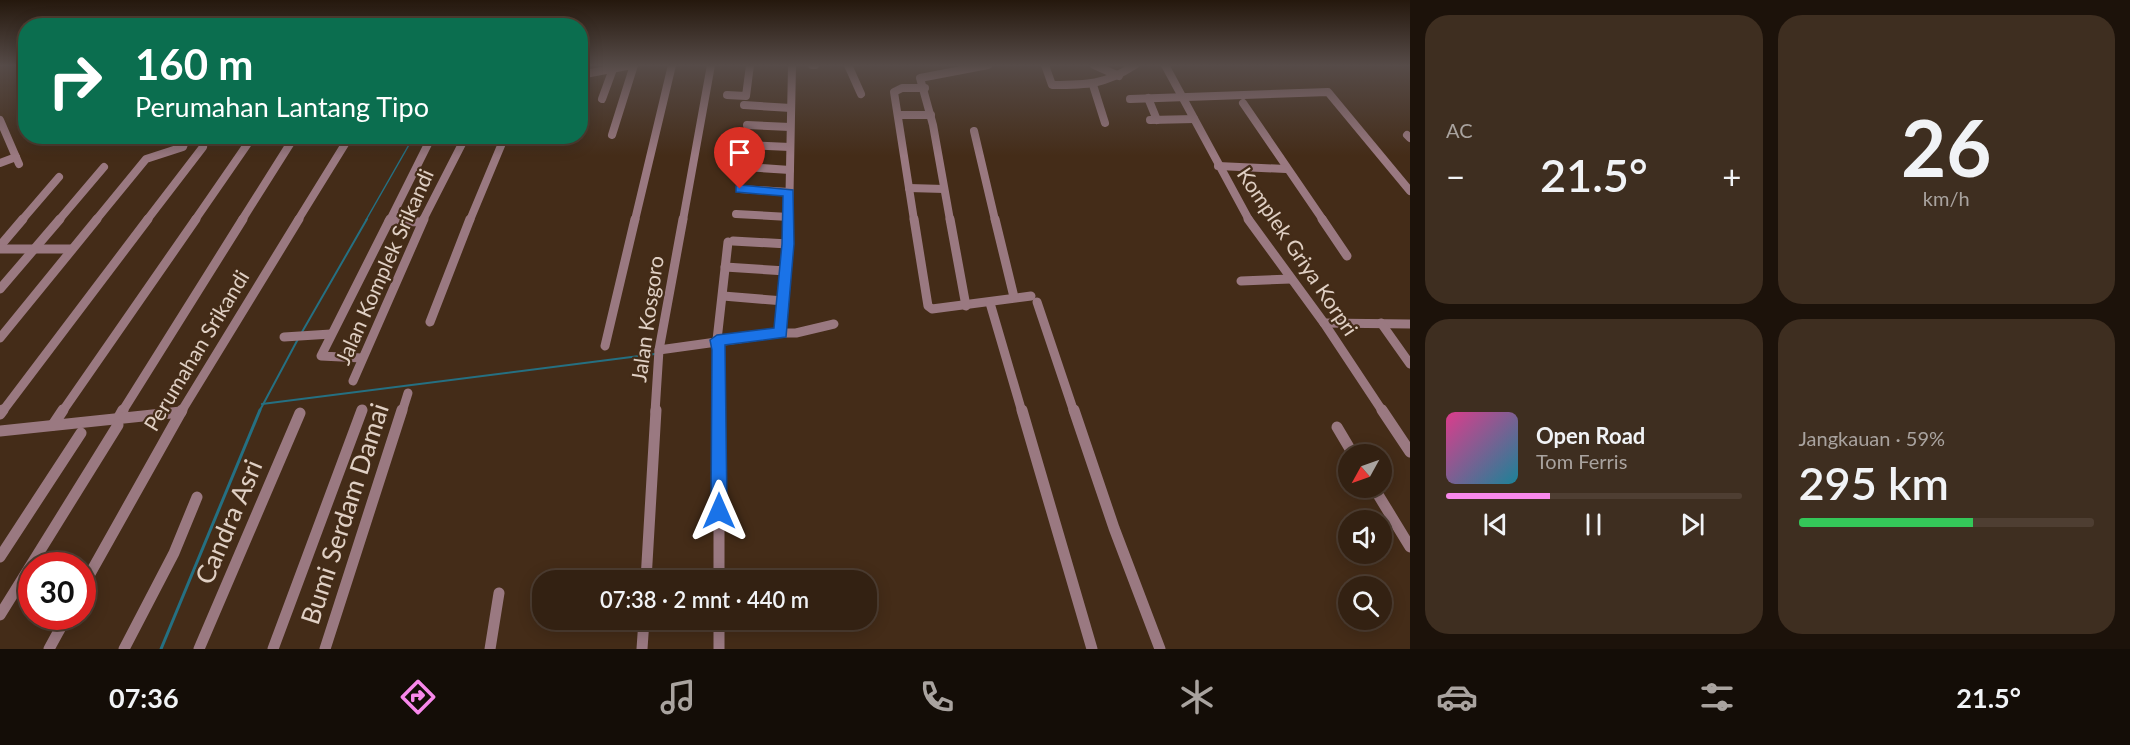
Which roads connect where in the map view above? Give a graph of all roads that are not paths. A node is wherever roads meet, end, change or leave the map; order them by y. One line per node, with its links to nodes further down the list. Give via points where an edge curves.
1 (603, 95): 14 (street)
2 (624, 95): 28 (street)
3 (665, 95): 82 (street)
4 (706, 95): 83 (street, Jalan Kosgoro)
5 (791, 95): 18 (street)
6 (896, 95): 19 (street)
7 (926, 95): 20 (street)
8 (1096, 95): 23 (street)
9 (1182, 95): 13 (street, Komplek Griya Korpri)
10 (1262, 95): 13 (street)
11 (1331, 95): 51 (street)
12 (1148, 98): 13 (street); 15 (street); 21 (street, via 1154,120)
13 (1183, 98): 21 (street, Komplek Griya Korpri)
14 (602, 99)
15 (1130, 99)
16 (1243, 103): 45 (street)
17 (744, 104): 18 (street)
18 (791, 108): 25 (street)
19 (898, 115): 20 (street); 48 (street)
20 (931, 115): 50 (street)
21 (1194, 119): 42 (street, Komplek Griya Korpri)
22 (0, 120): 27 (street)
23 (1105, 123)
24 (747, 125): 25 (street)
25 (790, 127): 39 (street)
26 (974, 131): 68 (street)
27 (3, 134): 29 (street)
28 (612, 135)
29 (10, 144): 40 (street); 41 (street, via 17,161)
30 (184, 144): 59 (street, via 146,159)
31 (246, 144): 93 (street)
32 (290, 144): 92 (street)
33 (345, 144): 89 (street, Perumahan Srikandi)
34 (428, 144): 55 (street)
35 (462, 144): 56 (street, Jalan Komplek Srikandi)
36 (502, 144): 72 (street)
37 (748, 145): 39 (street)
38 (203, 147): 91 (street)
39 (790, 147): 46 (street)
40 (0, 148)
41 (0, 163)
42 (1218, 166): 45 (street); 64 (street, Komplek Griya Korpri)
43 (745, 167): 46 (street)
44 (104, 168): 60 (street)
45 (1286, 169): 61 (street)
46 (790, 170): 52 (street)
47 (59, 177): 58 (street)
48 (909, 188): 50 (street); 71 (street, via 928,306)
49 (740, 189): 52 (street)
50 (945, 189): 71 (street)
51 (1410, 191)
52 (789, 192): 54 (street)
53 (736, 214): 54 (street)
54 (789, 217): 57 (street)
55 (389, 220): 56 (street); 78 (street)
56 (422, 222): 84 (street, Jalan Komplek Srikandi)
57 (788, 244): 62 (street, via 731,242); 63 (street)
58 (0, 248): 60 (street)
59 (72, 249): 60 (street); 80 (street)
60 (33, 250): 66 (street)
61 (1347, 256)
62 (724, 267): 63 (street); 67 (street)
63 (786, 271): 69 (street)
64 (1291, 279): 65 (street); 73 (street, Komplek Griya Korpri)
65 (1241, 281)
66 (0, 289)
67 (723, 296): 69 (street); 81 (street)
68 (1014, 297): 70 (street); 120 (street, via 1034,299)
69 (784, 301): 77 (street)
70 (990, 303): 71 (street); 119 (street)
71 (966, 306)
72 (430, 322)
73 (1324, 323): 74 (street); 98 (street, Komplek Griya Korpri)
74 (1381, 323): 76 (street); 85 (street)
75 (834, 324): 77 (street)
76 (1410, 324)
77 (781, 333): 81 (street)
78 (331, 334): 79 (street); 84 (street, via 321,356)
79 (284, 337)
80 (0, 338)
81 (718, 344): 83 (street); 105 (street)
82 (604, 346)
83 (659, 353): 104 (street, Jalan Kosgoro)
84 (362, 358): 86 (street, Jalan Komplek Srikandi)
85 (1410, 364)
86 (353, 381)
87 (408, 393): 115 (street, Bumi Serdam Damai)
88 (362, 410): 114 (street)
89 (181, 412): 92 (street); 103 (street, Perumahan Srikandi)
90 (300, 413): 113 (street, Candra Asri)
91 (0, 414)
92 (118, 422): 93 (street); 107 (street)
93 (53, 425): 95 (street)
94 (1337, 427): 97 (street)
95 (0, 431)
96 (81, 433): 102 (street)
97 (1347, 444)
98 (1410, 452)
99 (197, 497): 112 (street, via 174,553)
100 (1380, 498): 101 (street)
101 (1410, 547)
102 (0, 557)
103 (96, 563)
104 (647, 570)
105 (719, 570)
106 (499, 593): 116 (street)
107 (0, 615)
108 (59, 630): 111 (street)
109 (643, 630): 117 (street)
110 (719, 630): 118 (street)
111 (49, 649)
112 (124, 649)
113 (199, 649)
114 (273, 649)
115 (325, 649)
116 (490, 649)
117 (642, 649)
118 (719, 649)
119 (1092, 649)
120 (1160, 649)

